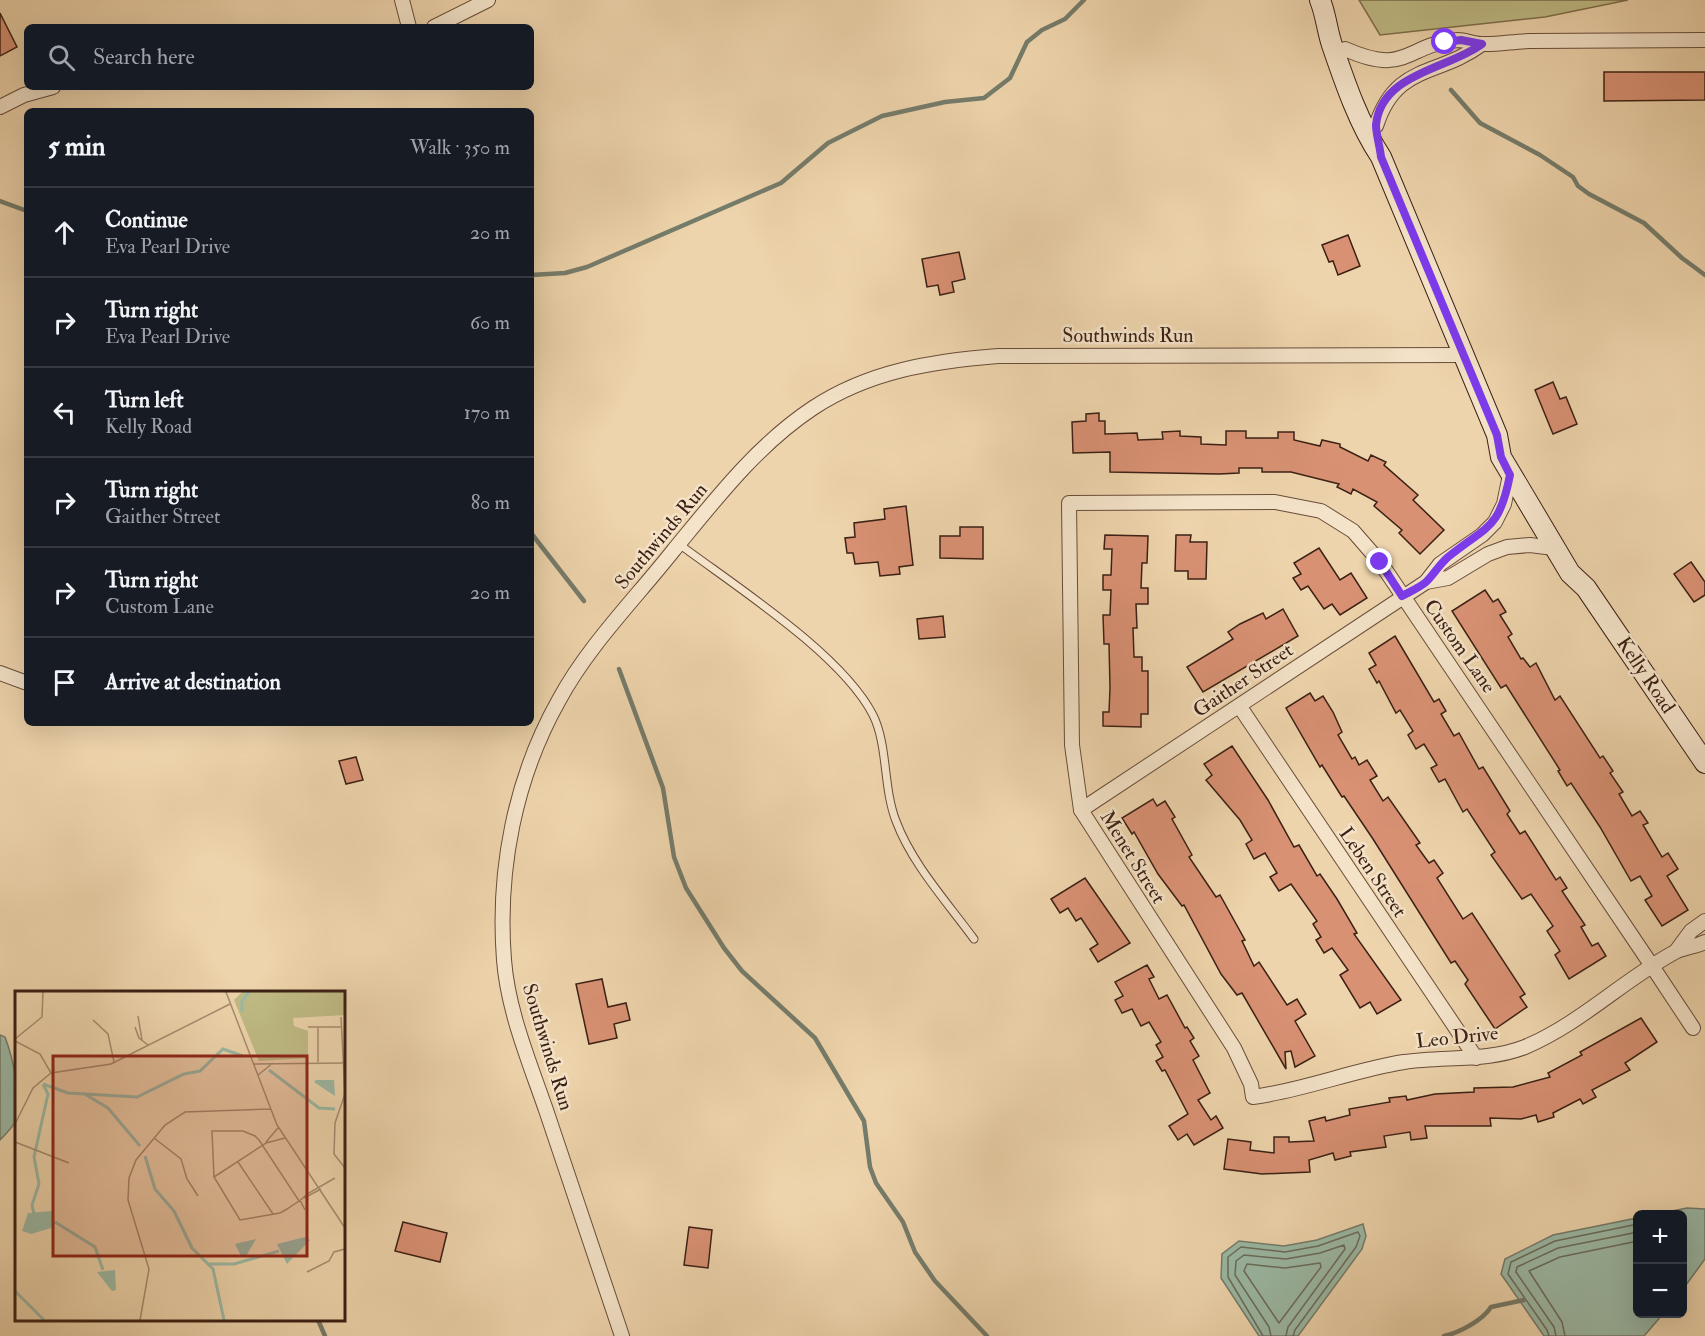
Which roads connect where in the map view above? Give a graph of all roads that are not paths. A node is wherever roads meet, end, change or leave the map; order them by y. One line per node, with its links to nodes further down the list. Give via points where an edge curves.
1 (402, 0): 5 (street)
2 (488, 0): 6 (street)
3 (1320, 0): 4 (street, Kelly Road)
4 (1328, 20): 9 (street, Kelly Road); 13 (street, Kelly Road, via 1331,42 1369,138)
5 (408, 24)
6 (440, 24)
7 (1705, 40): 8 (street)
8 (1482, 44): 9 (street, via 1445,42 1389,61); 12 (street, via 1466,56 1401,84 1385,102)
9 (1345, 49): 12 (street, Kelly Road)
10 (42, 90): 11 (street)
11 (0, 107)
12 (1376, 126): 13 (street, Kelly Road)
13 (1381, 157): 14 (street, Kelly Road)
14 (1462, 355): 15 (street, Kelly Road); 18 (street, Southwinds Run, via 998,356 941,360 888,373 814,407 751,459)
15 (1497, 435): 16 (street, Kelly Road); 21 (street, Kelly Road, via 1512,452 1579,567)
16 (1510, 475): 19 (street, Kelly Road); 20 (street, Gaither Street, via 1504,504 1495,522 1440,564)
17 (1069, 503): 22 (street, Custom Lane, via 1275,502 1321,511 1353,531); 27 (street, Menet Street, via 1072,745)
18 (679, 544): 29 (lane, via 788,626 858,691 874,716 896,823 916,860); 36 (street, Southwinds Run, via 592,651 560,698 538,740 514,812 505,869 504,962 515,1018)
19 (1554, 548): 20 (street, Gaither Street, via 1507,547 1448,578); 21 (street, Kelly Road, via 1570,573)
20 (1426, 582): 22 (street, Gaither Street)
21 (1586, 588): 26 (street, Kelly Road)
22 (1402, 596): 25 (street, Gaither Street); 32 (street, Custom Lane)
23 (0, 674): 24 (street)
24 (24, 682)
25 (1240, 707): 27 (street, Gaither Street); 34 (street, Leben Street)
26 (1705, 763)
27 (1081, 810): 35 (street, Menet Street, via 1234,1048)
28 (1705, 921): 31 (street, Leo Drive, via 1691,931)
29 (974, 939)
30 (1705, 942): 31 (street, Leo Drive)
31 (1677, 950): 32 (street, Leo Drive)
32 (1652, 966): 33 (street, Custom Lane); 34 (street, Leo Drive, via 1568,1023 1524,1047)
33 (1693, 1028)
34 (1476, 1058): 35 (street, Leo Drive, via 1403,1062 1280,1094)
35 (1253, 1097)
36 (621, 1336)

